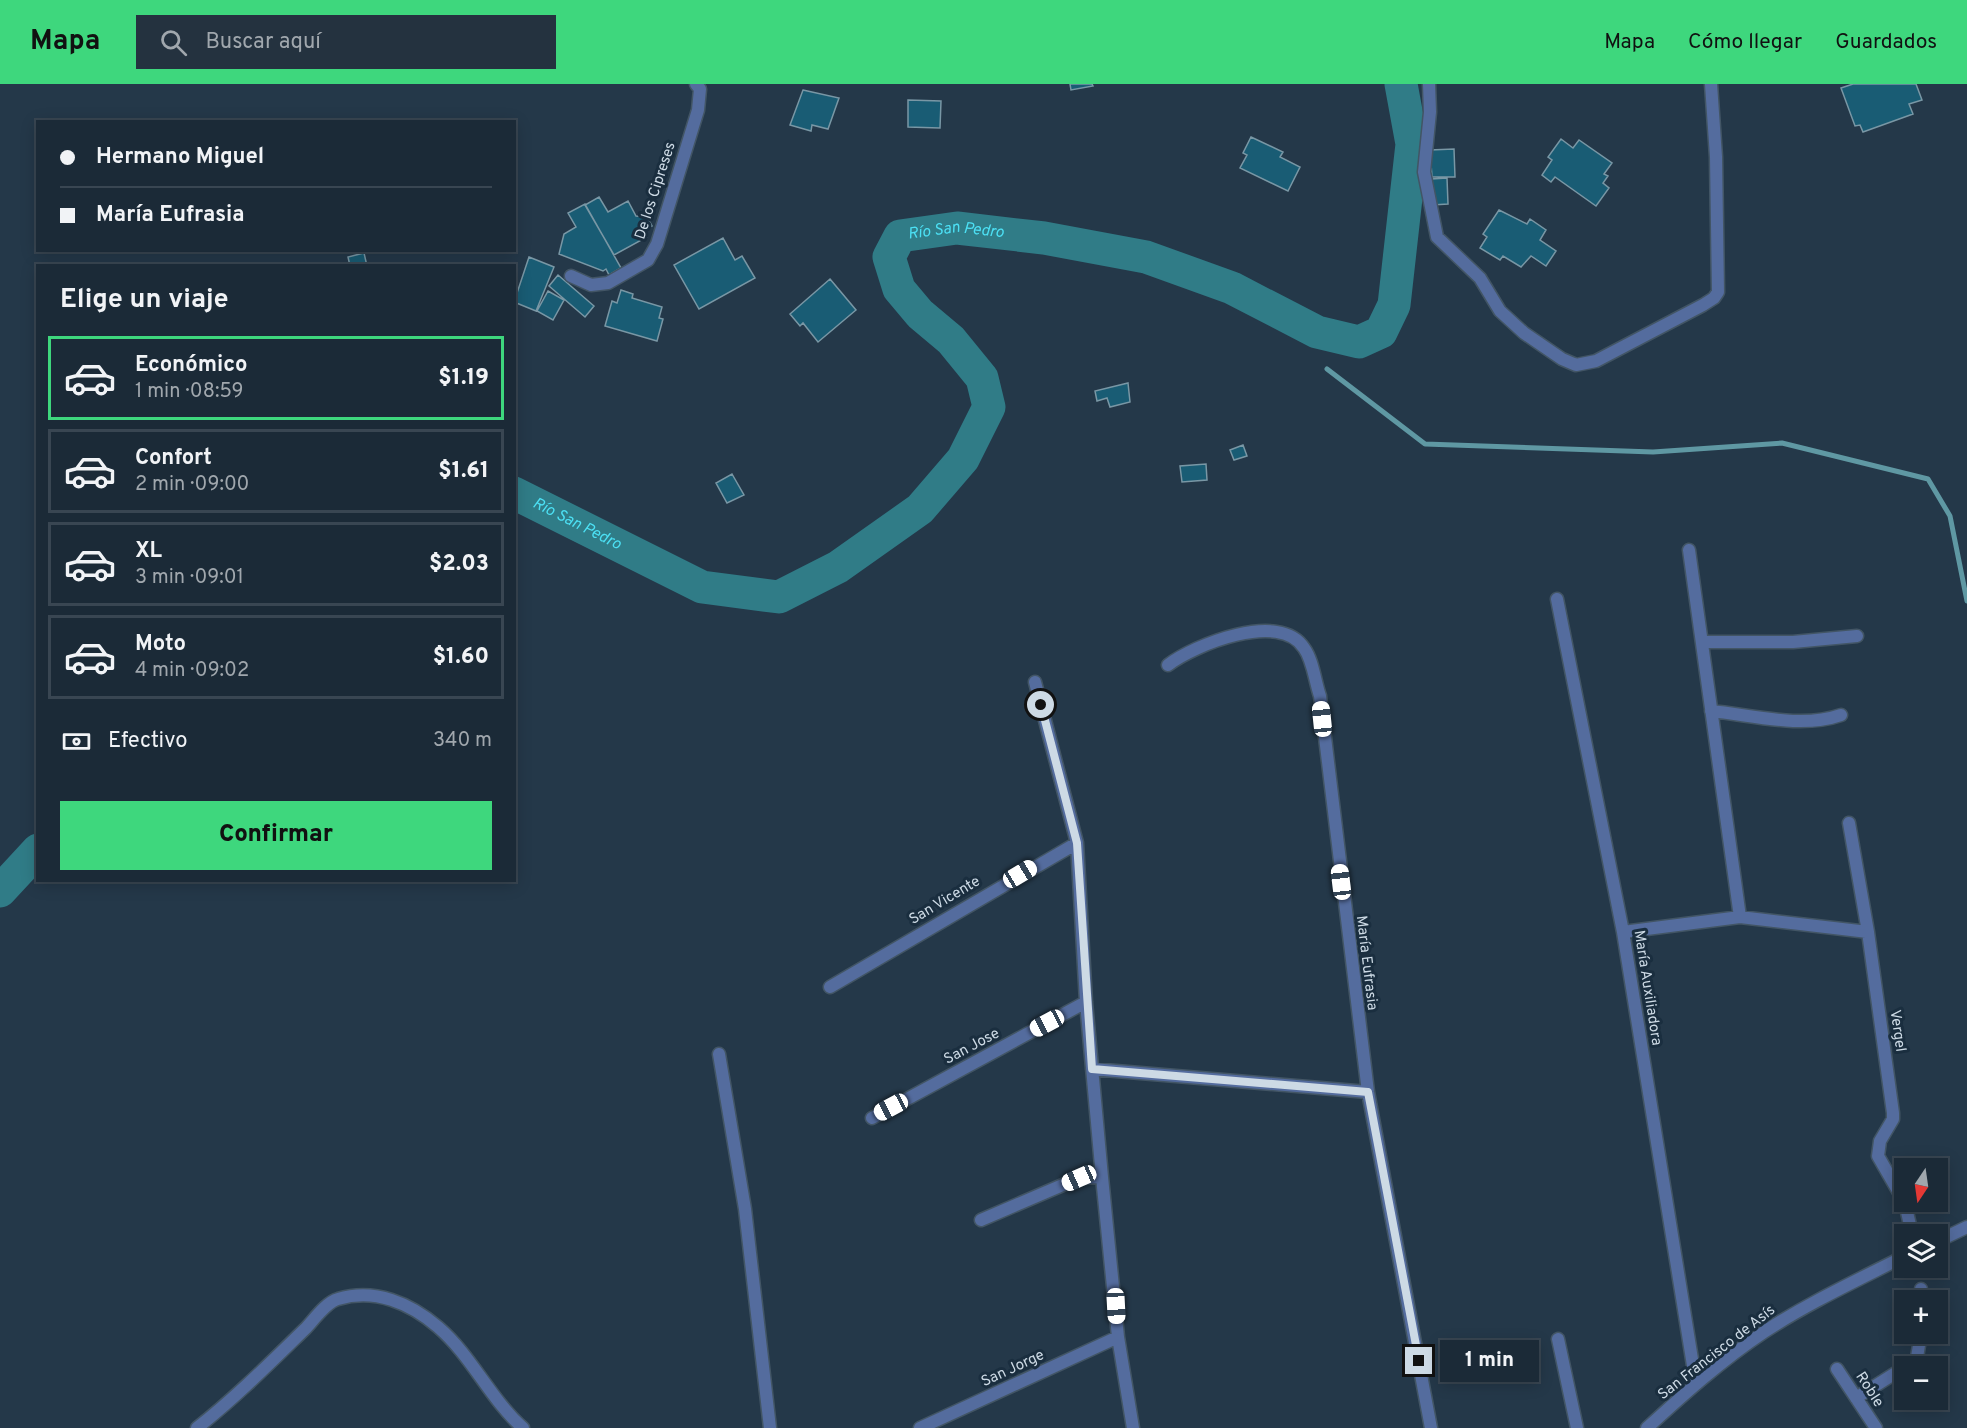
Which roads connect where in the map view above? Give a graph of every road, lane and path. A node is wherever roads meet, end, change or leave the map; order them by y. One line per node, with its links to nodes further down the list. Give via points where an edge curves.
1 (696, 84): 4 (street, De los Cipreses, via 700,89 698,110 657,244 648,260 608,283 591,285)
2 (1429, 84): 3 (street, via 1424,172 1437,237 1480,278 1508,318 1562,359 1576,365 1596,361 1703,305 1718,292)
3 (1711, 84)
4 (571, 276)
5 (1689, 550): 8 (street)
6 (1557, 599): 16 (street, María Auxiliadora)
7 (1857, 636): 8 (street, via 1793,642)
8 (1702, 642): 11 (street)
9 (1168, 665): 22 (street, María Eufrasia, via 1183,654 1252,632 1291,637 1304,647 1320,696)
10 (1035, 682): 14 (street)
11 (1711, 711): 12 (street, via 1801,721); 15 (street)
12 (1841, 715)
13 (1849, 823): 17 (street, Vergel)
14 (1077, 843): 18 (street, San Vicente); 19 (street)
15 (1740, 917): 16 (street); 17 (street)
16 (1623, 932): 34 (street, María Auxiliadora)
17 (1868, 932): 26 (street, Vergel, via 1893,1113 1880,1141 1878,1156 1905,1203)
18 (830, 987)
19 (1086, 1002): 21 (street); 23 (street, San Jose)
20 (720, 1054): 38 (street, via 745,1209)
21 (1092, 1069): 22 (street); 24 (street)
22 (1368, 1092): 41 (street, María Eufrasia)
23 (872, 1118)
24 (1102, 1177): 25 (street, via 1079,1178); 30 (street)
25 (981, 1220)
26 (1910, 1224)
27 (1967, 1227): 28 (street)
28 (1948, 1236)
29 (1894, 1262): 34 (street, San Francisco de Asís, via 1762,1333)
30 (1118, 1337): 39 (street, San Jorge); 40 (street)
31 (1558, 1339): 42 (street)
32 (1837, 1369): 35 (street, Roble)
33 (1894, 1374): 35 (street)
34 (1696, 1384): 43 (street, San Francisco de Asís)
35 (1856, 1398): 44 (street, Roble)
36 (198, 1428): 37 (street, via 336,1299 371,1294 396,1300 438,1327)
37 (523, 1428)
38 (770, 1428)
39 (920, 1428)
40 (1133, 1428)
41 (1431, 1428)
42 (1577, 1428)
43 (1647, 1428)
44 (1876, 1428)

